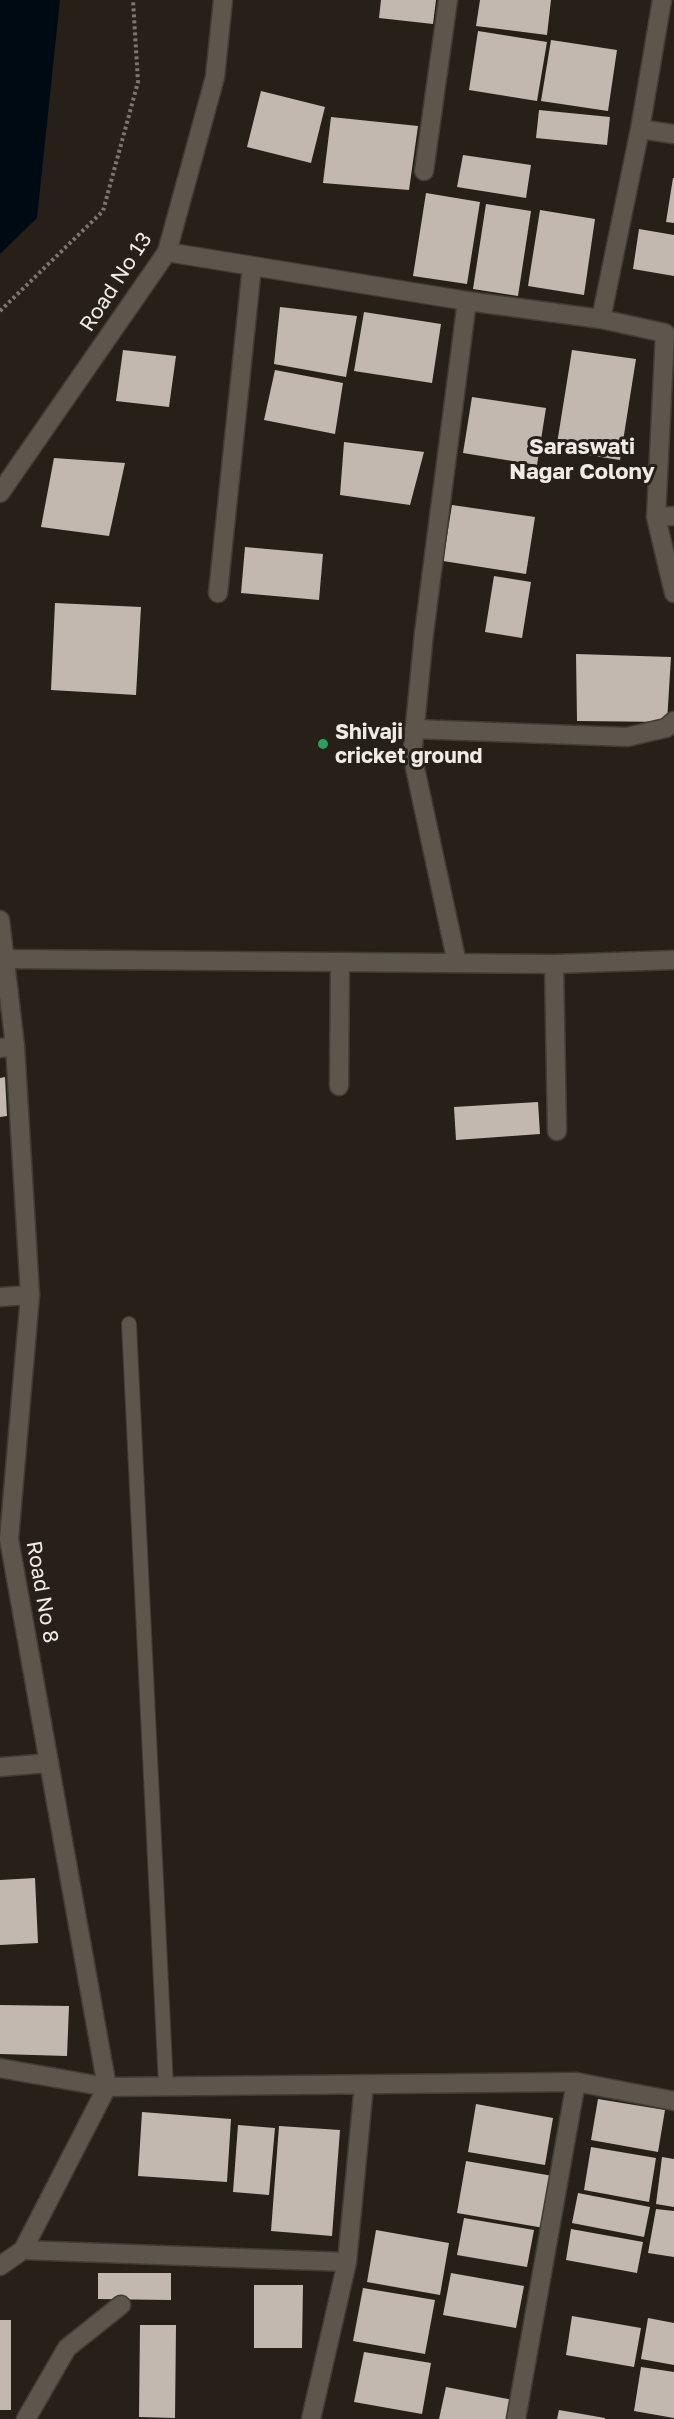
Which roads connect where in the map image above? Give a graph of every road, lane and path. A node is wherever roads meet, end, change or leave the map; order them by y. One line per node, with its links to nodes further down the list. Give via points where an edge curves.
1 (133, 0): 11 (path, via 138,82 103,212)
2 (224, 0): 8 (street, Road No 13, via 215,77)
3 (448, 0): 7 (street)
4 (662, 0): 5 (street)
5 (640, 129): 6 (street); 12 (street)
6 (674, 134)
7 (424, 171)
8 (167, 252): 9 (street); 13 (street, Road No 13)
9 (252, 266): 10 (street); 15 (street)
10 (467, 301): 12 (street); 18 (street)
11 (0, 311)
12 (601, 319): 14 (street, via 665,333)
13 (0, 493)
14 (665, 517): 16 (street)
15 (218, 593)
16 (674, 593)
17 (674, 721): 18 (street, via 666,728 627,737)
18 (414, 729): 23 (street, via 415,768)
19 (0, 920): 20 (street, Road No 8)
20 (4, 959): 22 (street); 25 (street, Road No 8)
21 (674, 960): 24 (street)
22 (339, 962): 23 (street); 26 (street)
23 (457, 963): 24 (street)
24 (554, 964): 27 (street)
25 (7, 1047): 28 (street, Road No 8)
26 (339, 1086)
27 (558, 1131)
28 (30, 1295): 29 (street); 31 (street, Road No 8)
29 (0, 1297)
30 (129, 1324): 38 (lane)
31 (4, 1539): 32 (street, Road No 8)
32 (49, 1762): 33 (street); 37 (street, Road No 8)
33 (0, 1767)
34 (0, 2068): 37 (street)
35 (576, 2082): 36 (street); 39 (street); 46 (street)
36 (364, 2085): 38 (street); 41 (street)
37 (107, 2086): 38 (street); 40 (street)
38 (166, 2086)
39 (674, 2101)
40 (23, 2250): 41 (street); 42 (street)
41 (347, 2262): 45 (street)
42 (0, 2266)
43 (121, 2305): 44 (street, via 67,2348)
44 (26, 2419)
45 (311, 2419)
46 (516, 2419)

